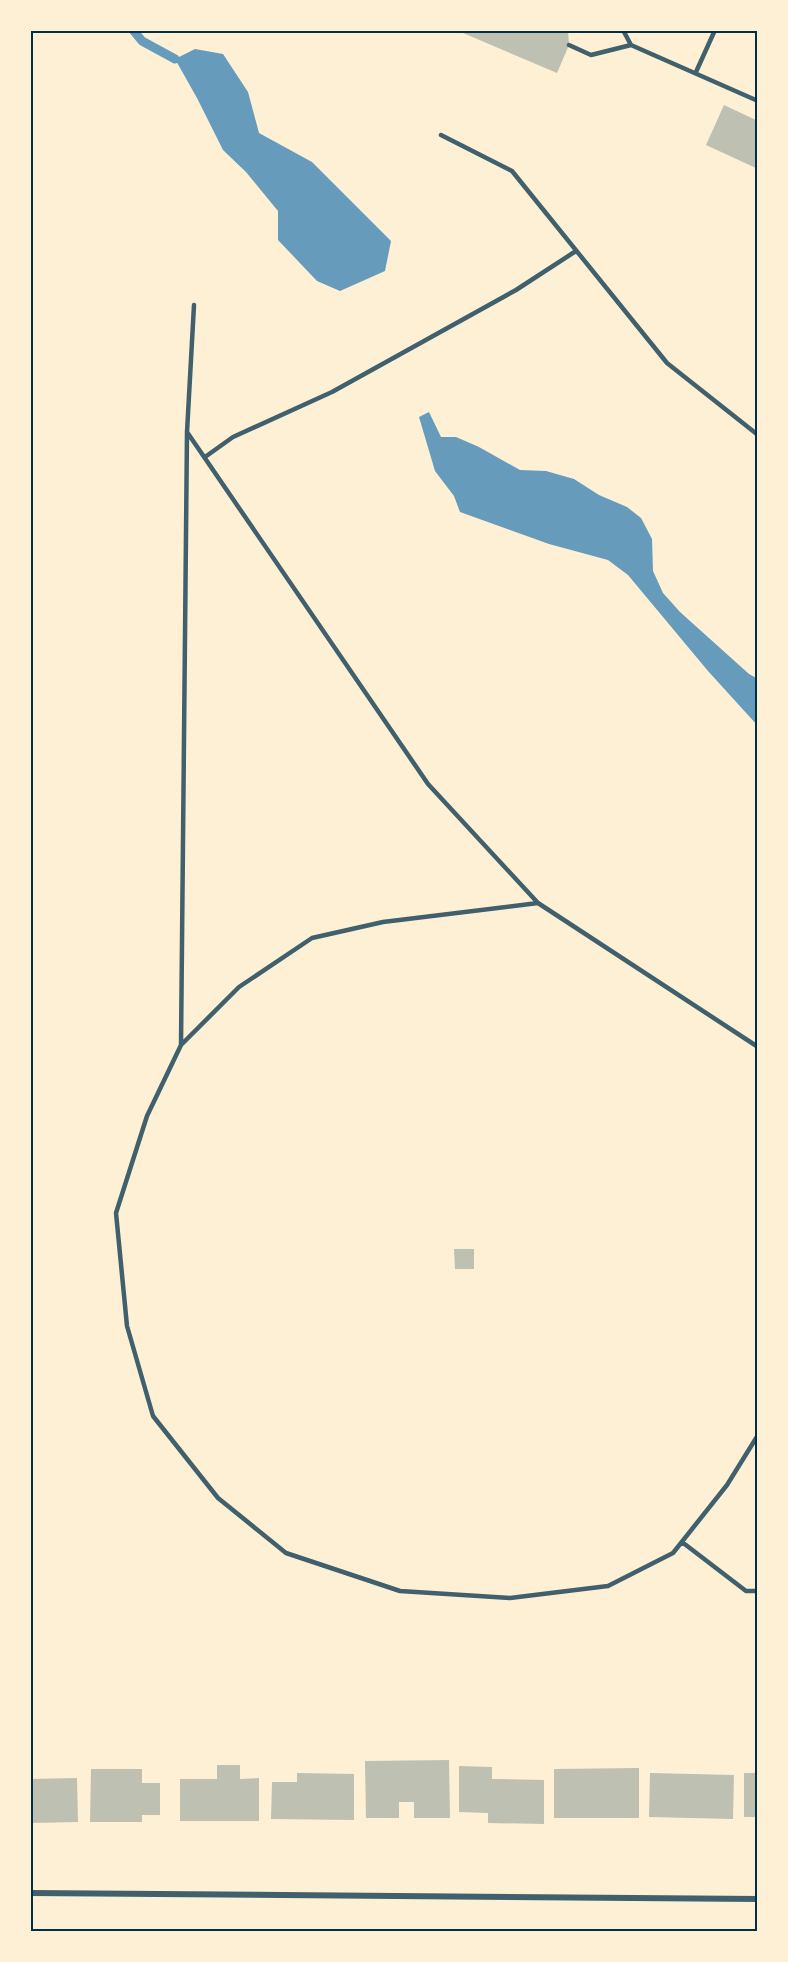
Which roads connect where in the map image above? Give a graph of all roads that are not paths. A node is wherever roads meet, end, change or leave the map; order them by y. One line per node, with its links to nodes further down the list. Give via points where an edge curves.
1 (623, 30): 4 (lane)
2 (715, 30): 5 (lane)
3 (569, 45): 4 (lane, via 591,55)
4 (631, 45): 5 (lane)
5 (696, 72): 6 (lane)
6 (758, 101)
7 (441, 135): 8 (lane, via 512,171)
8 (576, 251): 11 (lane, via 667,363); 12 (lane, via 516,290 332,392 233,437)
9 (194, 304): 10 (lane)
10 (187, 432): 12 (lane); 14 (lane)
11 (758, 435)
12 (205, 458): 13 (lane, via 428,784)
13 (538, 903): 14 (lane, via 383,922 312,938 239,987); 15 (lane)
14 (181, 1045): 17 (lane, via 147,1116 116,1213 127,1326 153,1416 218,1498 286,1553 400,1591 510,1599 608,1586 673,1553)
15 (758, 1047)
16 (758, 1435): 17 (lane, via 727,1485)
17 (682, 1542): 18 (lane, via 746,1591)
18 (758, 1591)
19 (30, 1893): 20 (street)
20 (758, 1899)

